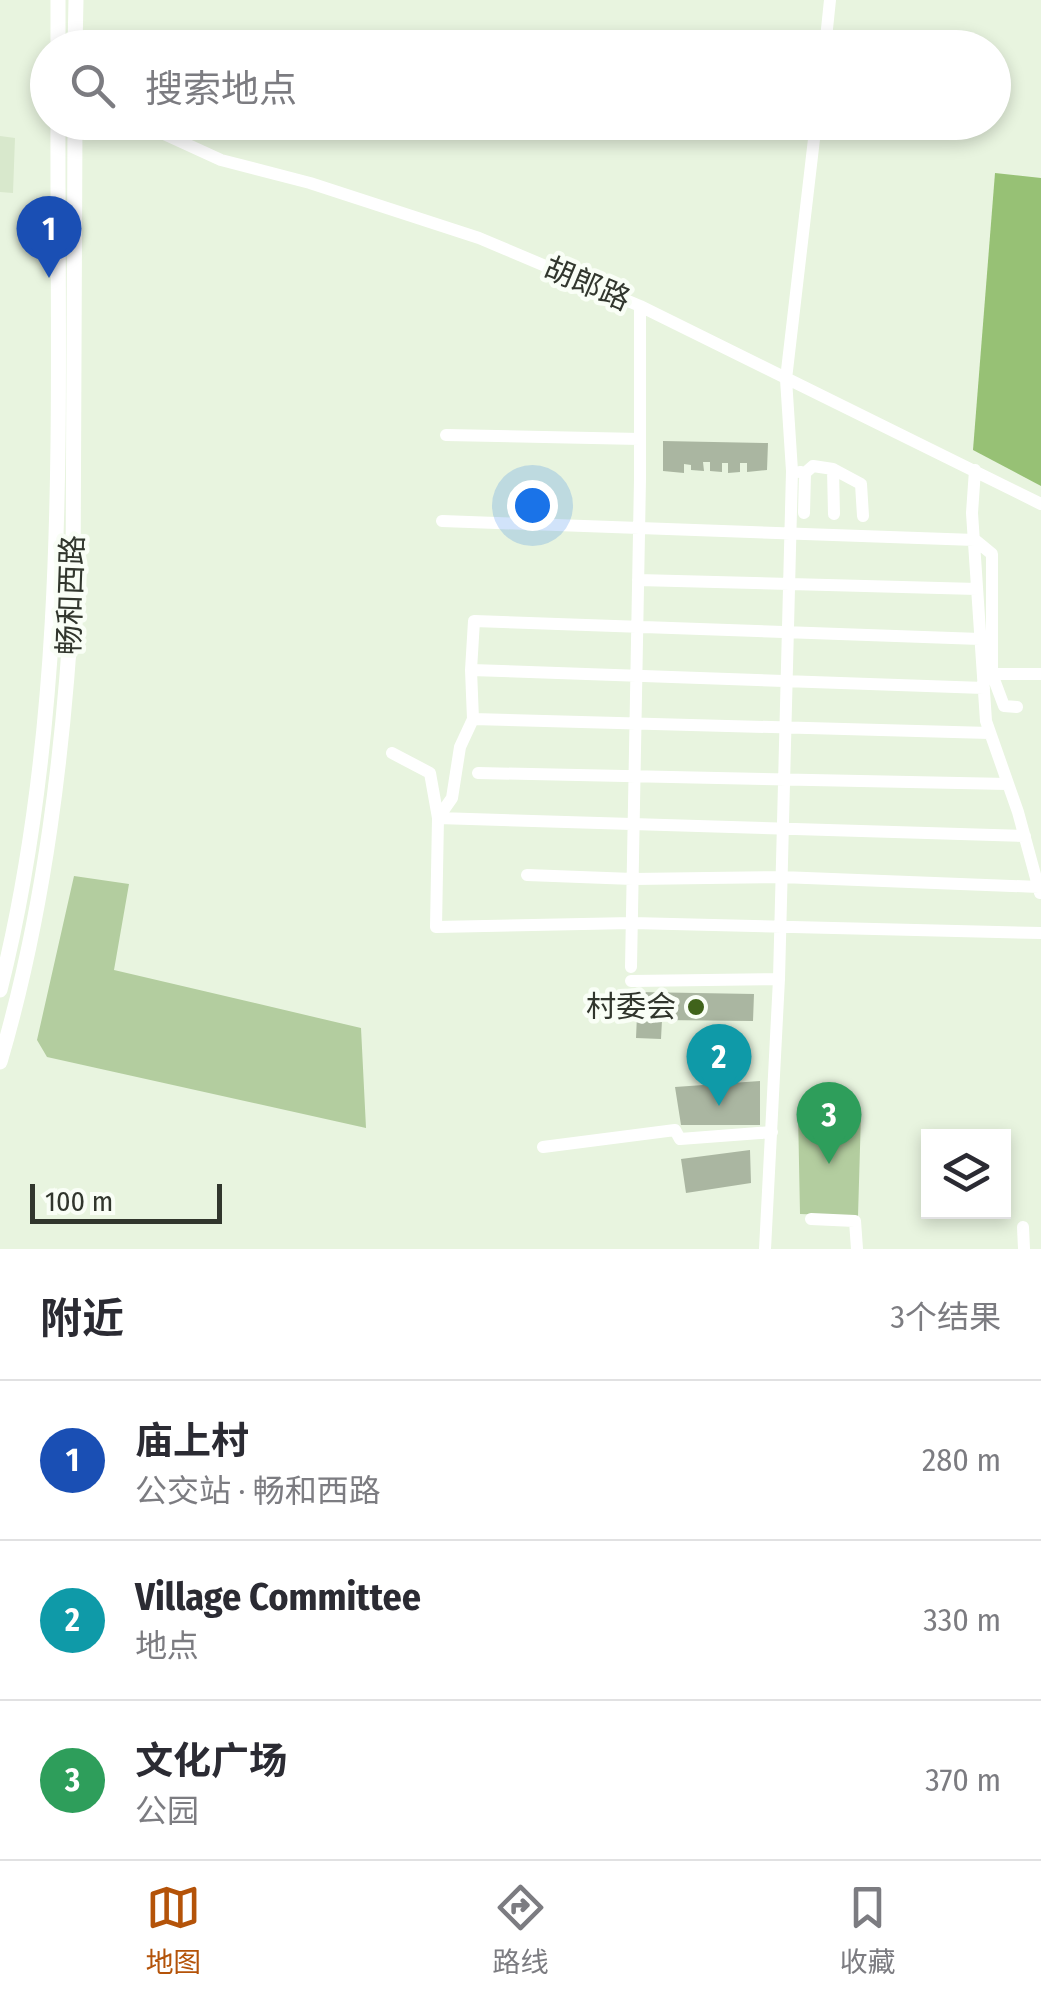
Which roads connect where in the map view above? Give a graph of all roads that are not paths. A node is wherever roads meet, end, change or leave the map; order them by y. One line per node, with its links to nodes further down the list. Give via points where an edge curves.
1 (58, 0): 4 (main road)
2 (76, 0): 5 (main road)
3 (830, 0): 6 (street)
4 (58, 30)
5 (75, 30)
6 (827, 30)
7 (58, 140): 60 (main road, 畅和西路, via 51,654 30,846)
8 (75, 140): 61 (main road, 畅和西路, via 69,655 42,874)
9 (178, 140): 11 (street, 胡郎路, via 221,160 446,226)
10 (814, 140): 12 (street)
11 (640, 306): 12 (street, 胡郎路); 14 (street)
12 (786, 379): 16 (street, 胡郎路); 17 (street)
13 (446, 434): 14 (street)
14 (640, 439): 23 (street)
15 (833, 470): 17 (street, via 813,466); 20 (street); 21 (street, via 861,484)
16 (976, 470): 18 (street, 胡郎路); 25 (street)
17 (799, 472): 19 (street); 24 (street)
18 (1041, 504)
19 (804, 513)
20 (834, 514)
21 (862, 516)
22 (442, 521): 23 (street)
23 (639, 527): 24 (street); 26 (street)
24 (790, 531): 25 (street); 27 (street)
25 (974, 540): 28 (street); 33 (street, via 992,554)
26 (638, 580): 27 (street); 29 (street)
27 (789, 584): 28 (street); 30 (street)
28 (977, 589): 31 (street)
29 (637, 627): 30 (street); 32 (street, via 474,621); 35 (street)
30 (788, 632): 31 (street); 36 (street)
31 (980, 638): 37 (street)
32 (470, 670): 35 (street); 39 (street)
33 (992, 674): 34 (street); 38 (street, via 1004,706)
34 (1041, 674)
35 (636, 676): 36 (street); 40 (street)
36 (787, 681): 37 (street); 41 (street)
37 (984, 688): 42 (street)
38 (1017, 707)
39 (473, 719): 40 (street); 48 (street, via 460,746 452,798)
40 (636, 724): 41 (street); 45 (street)
41 (785, 728): 42 (street); 46 (street)
42 (990, 734): 47 (street)
43 (392, 754): 48 (street, via 430,773)
44 (478, 773): 45 (street)
45 (634, 776): 46 (street); 49 (street)
46 (784, 779): 47 (street); 50 (street)
47 (1008, 784): 51 (street)
48 (438, 818): 49 (street); 56 (street, via 436,927)
49 (634, 826): 50 (street); 54 (street)
50 (782, 831): 51 (street); 53 (street)
51 (1025, 836): 55 (street)
52 (527, 875): 54 (street)
53 (781, 877): 54 (street); 55 (street); 57 (street)
54 (632, 879): 56 (street)
55 (1040, 891)
56 (632, 922): 57 (street); 59 (street, via 631,974)
57 (780, 928): 58 (street); 59 (street)
58 (1041, 933)
59 (778, 979): 62 (street)
60 (0, 990)
61 (0, 1062)
62 (772, 1132): 63 (street, via 680,1139 675,1130); 66 (street)
63 (543, 1147)
64 (811, 1219): 67 (street, via 856,1221)
65 (1023, 1227): 68 (street)
66 (766, 1249)
67 (857, 1249)
68 (1024, 1249)

